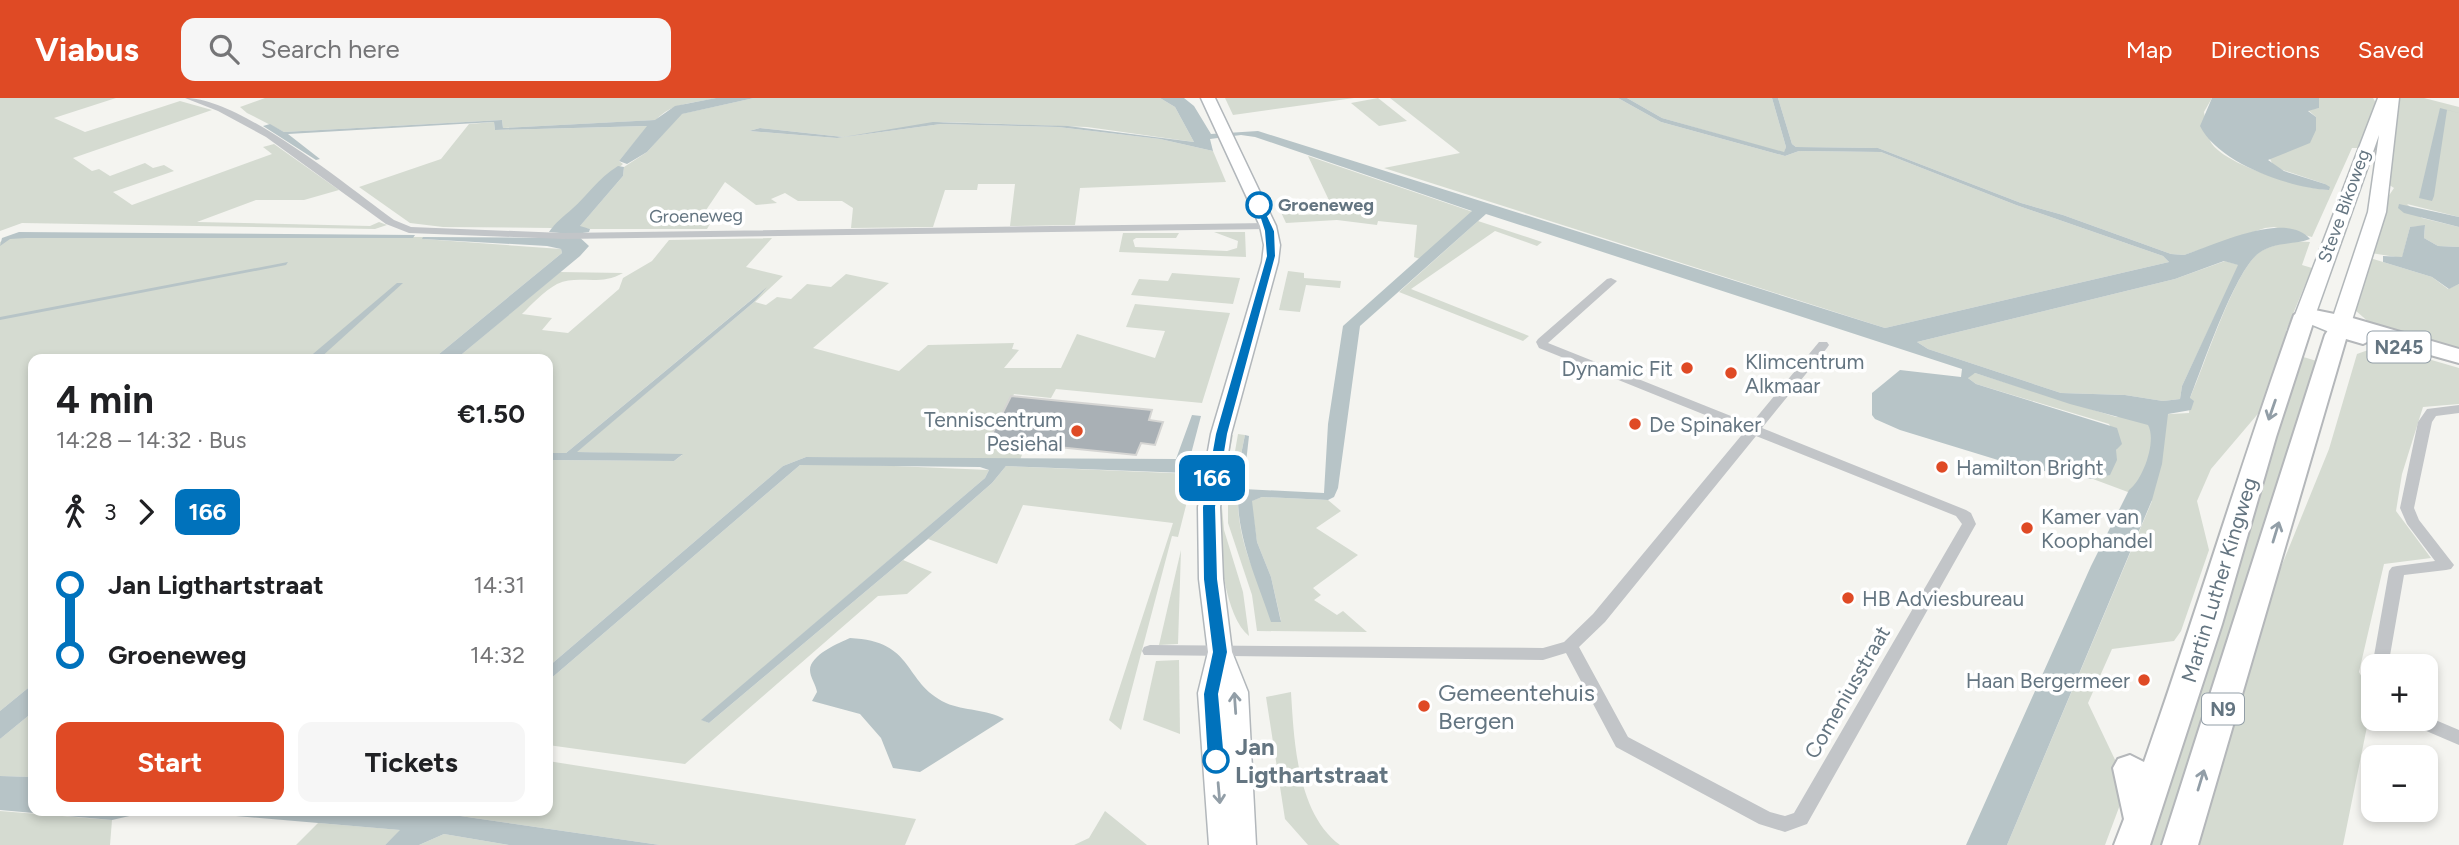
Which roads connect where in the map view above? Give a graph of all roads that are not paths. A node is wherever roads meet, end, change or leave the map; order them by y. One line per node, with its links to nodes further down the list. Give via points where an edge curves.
1 (190, 98): 5 (street, Groeneweg, via 269,135 401,227 426,232 577,236)
2 (1208, 98): 5 (main road, via 1226,135)
3 (2385, 98): 7 (main road, Steve Bikoweg / N9)
4 (2392, 98): 8 (main road, Steve Bikoweg / N9, via 2377,212)
5 (1253, 226): 19 (main road, via 1272,245 1270,262 1221,434 1210,491 1211,579)
6 (1611, 281): 13 (street, via 1543,345)
7 (2305, 315): 8 (highway, N245); 15 (highway, Martin Luther Kingweg / N9, one-way to 15)
8 (2340, 326): 10 (highway, N245); 11 (highway, N245); 27 (highway, Martin Luther Kingweg / N9, one-way to 8)
9 (1823, 345): 13 (street)
10 (2459, 356)
11 (2459, 365)
12 (2459, 409): 14 (street, via 2432,412 2424,422 2407,508 2412,521)
13 (1755, 431): 16 (street, via 1599,618); 16 (street, Comeniusstraat, via 1969,520 1800,819 1785,824 1766,819 1622,742)
14 (2453, 567): 20 (street, via 2398,571)
15 (2207, 624): 17 (highway); 24 (highway, Martin Luther Kingweg / N9)
16 (1570, 646): 19 (street, via 1543,653)
17 (2178, 649)
18 (1150, 651): 19 (street)
19 (1220, 652): 25 (main road, one-way to 25, via 1211,694); 26 (main road, one-way to 19, via 1235,692)
20 (2382, 654)
21 (2438, 729): 22 (street)
22 (2459, 738)
23 (2130, 768): 24 (highway, N9)
24 (2136, 832)
25 (1223, 845)
26 (1242, 845)
27 (2180, 845)

